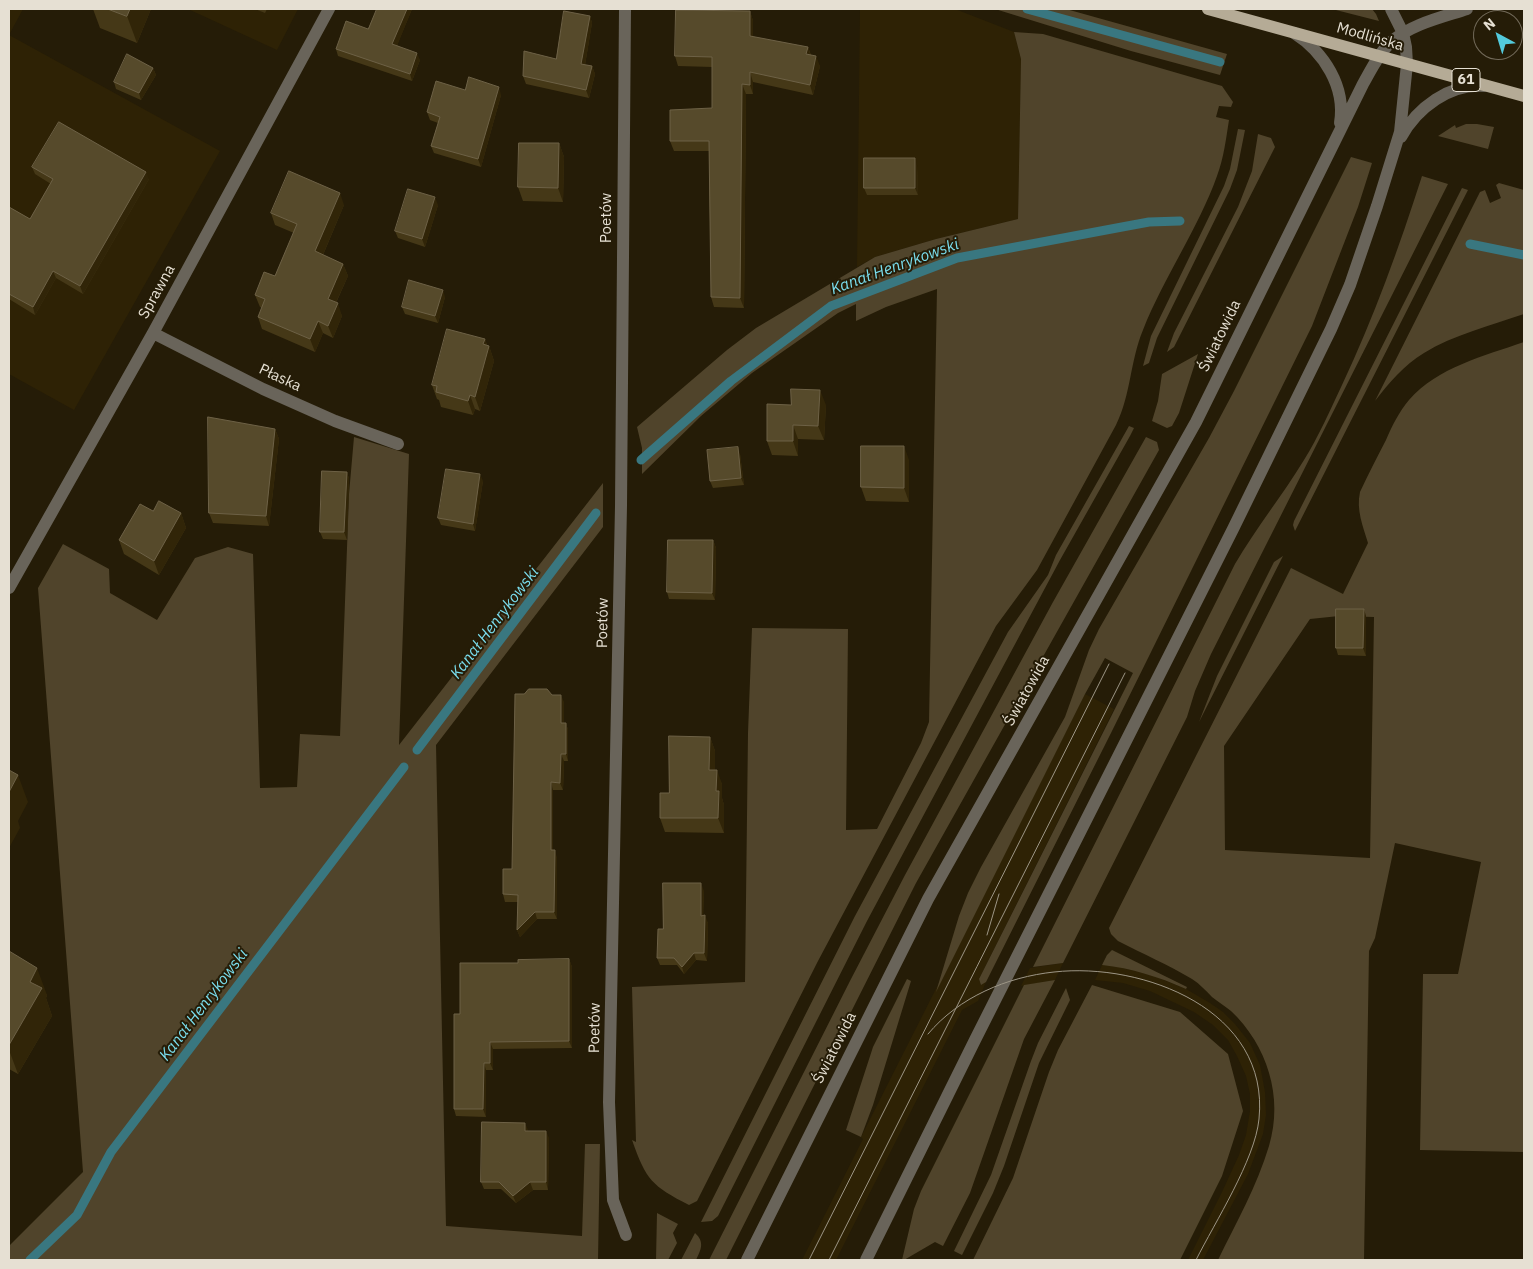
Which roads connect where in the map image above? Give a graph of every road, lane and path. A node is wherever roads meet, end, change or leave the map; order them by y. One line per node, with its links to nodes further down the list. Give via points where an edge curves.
1 (329, 9): 14 (street, Sprawna)
2 (625, 9): 17 (street, Poetów, via 621,515 609,1111 613,1200)
3 (1208, 9): 6 (main road, Modlińska / 61)
4 (1391, 9): 7 (street)
5 (1467, 9): 7 (street, Światowida)
6 (1291, 32): 8 (main road, Modlińska / 61); 12 (street, Światowida, via 1311,45 1334,79 1341,104)
7 (1403, 33): 8 (street, Światowida); 9 (street)
8 (1380, 56): 9 (main road, Modlińska / 61); 12 (street, Światowida)
9 (1407, 64): 10 (main road, Modlińska / 61); 13 (street, via 1400,132)
10 (1493, 87): 11 (main road, Modlińska / 61); 13 (street, via 1459,88 1441,97 1413,119)
11 (1524, 96)
12 (1336, 138): 18 (street, Światowida, via 1196,422 928,899)
13 (1392, 155): 19 (street, via 1363,248 1331,329)
14 (153, 333): 15 (street, Płaska, via 281,397); 16 (street, Sprawna)
15 (398, 444)
16 (9, 588)
17 (626, 1235)
18 (747, 1260)
19 (866, 1260)

